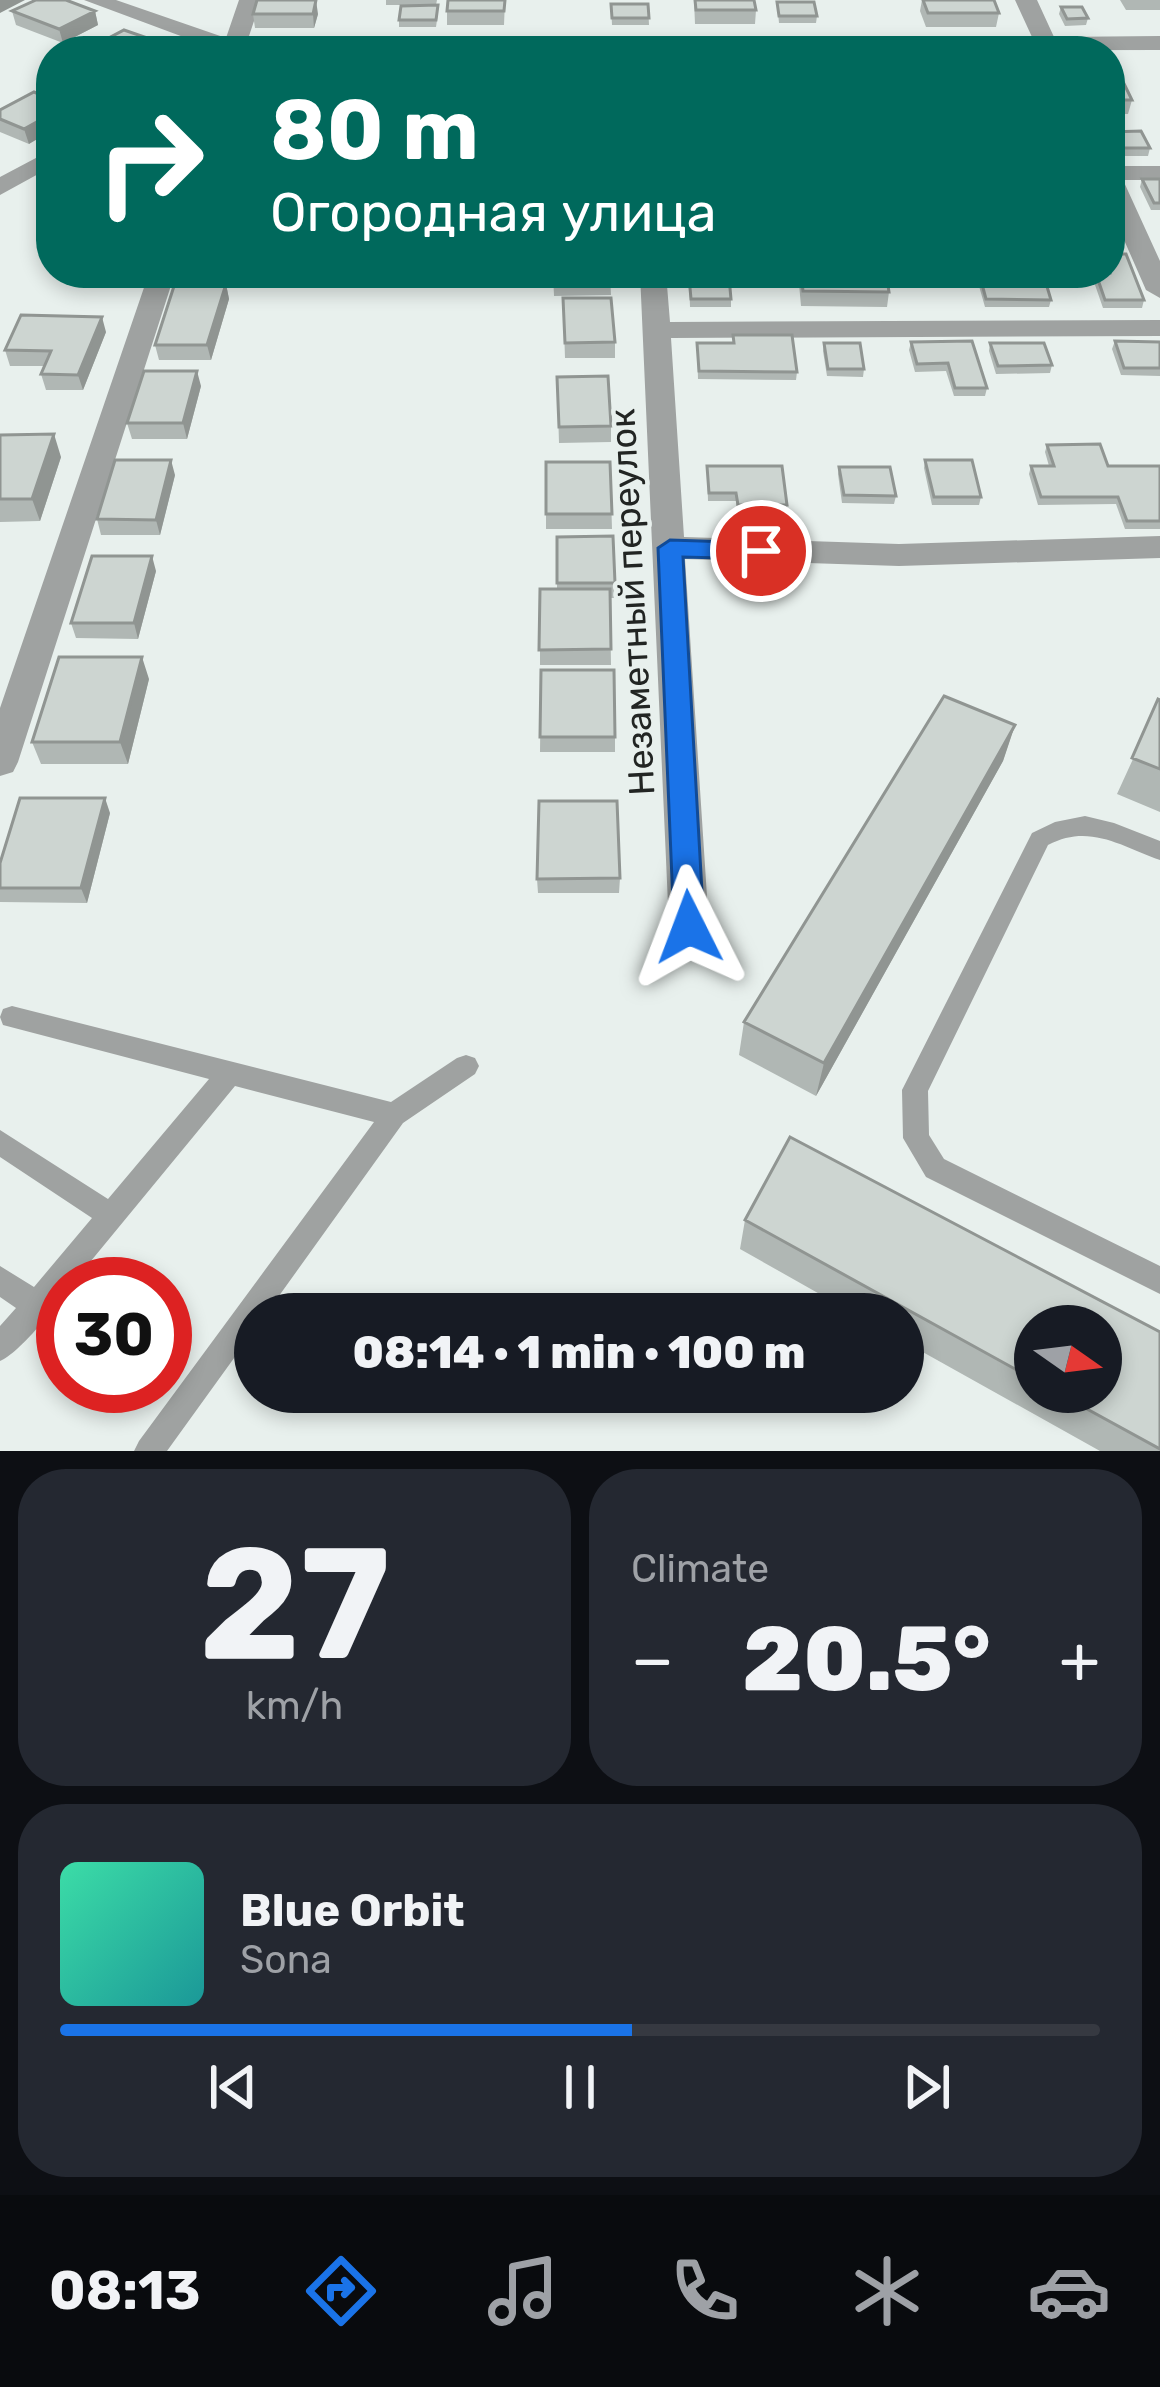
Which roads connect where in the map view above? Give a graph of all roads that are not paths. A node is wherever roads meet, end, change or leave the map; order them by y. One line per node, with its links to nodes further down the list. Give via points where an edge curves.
1 (94, 0): 4 (street)
2 (250, 0): 5 (street)
3 (1026, 0): 6 (street)
4 (196, 36)
5 (239, 36)
6 (1041, 36)
7 (1160, 43): 8 (street)
8 (1125, 44)
9 (36, 167): 12 (street)
10 (1160, 173): 11 (street)
11 (1125, 176)
12 (0, 188)
13 (1125, 211): 16 (street)
14 (157, 288): 21 (street)
15 (654, 288): 18 (street, Незаметный переулок)
16 (1160, 290)
17 (1160, 328): 18 (street)
18 (655, 330): 20 (street, Незаметный переулок)
19 (1160, 547): 20 (street, via 899,555)
20 (670, 548): 23 (street, Незаметный переулок)
21 (0, 762)
22 (1160, 851): 32 (lane, via 1093,823 1060,825 1040,839 915,1090 915,1114 916,1138 934,1168)
23 (689, 927)
24 (12, 1017): 26 (lane)
25 (466, 1066): 27 (lane)
26 (230, 1073): 27 (lane); 29 (lane)
27 (394, 1114): 35 (lane)
28 (0, 1142): 29 (lane)
29 (111, 1216): 30 (lane)
30 (77, 1257)
31 (0, 1280): 33 (lane)
32 (1160, 1280)
33 (36, 1306): 34 (lane)
34 (0, 1347)
35 (148, 1451)

